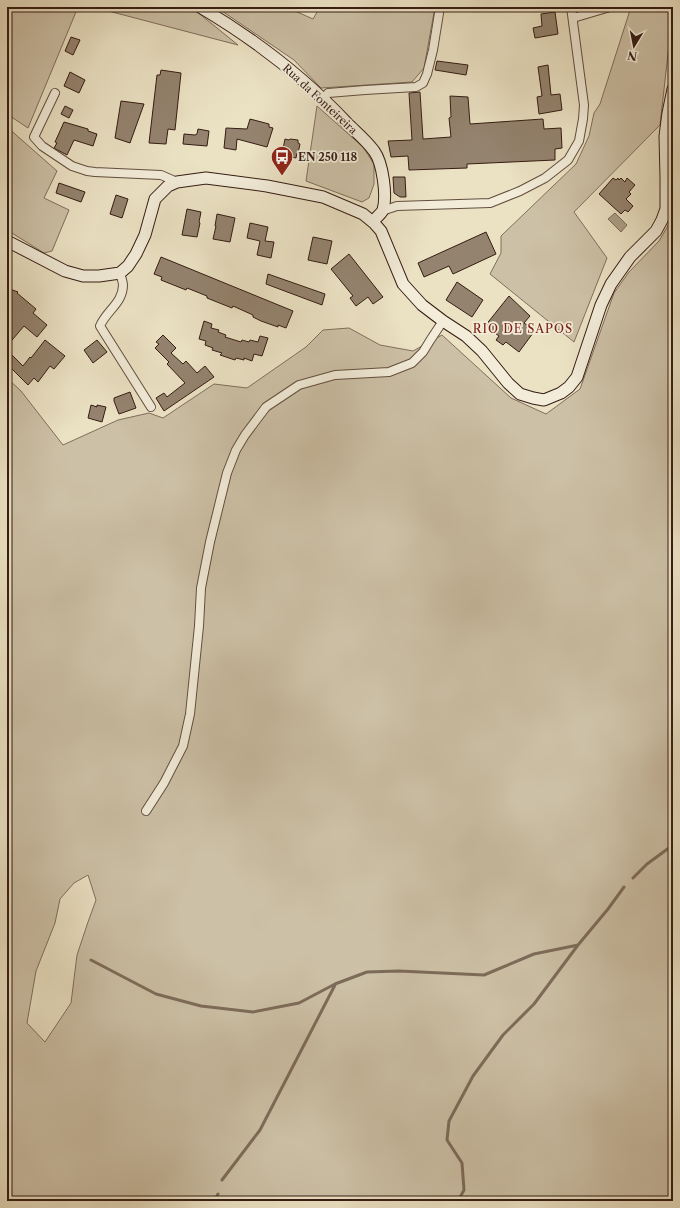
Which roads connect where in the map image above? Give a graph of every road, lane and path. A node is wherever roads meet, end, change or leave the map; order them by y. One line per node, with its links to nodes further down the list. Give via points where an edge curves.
1 (200, 7): 8 (main road, Rua da Fonteireira, via 252,40)
2 (440, 7): 8 (street, via 433,50 423,83 416,87 328,93)
3 (571, 7): 5 (street)
4 (610, 7): 5 (street)
5 (573, 18): 10 (street, via 584,105 579,141 568,160 545,178 490,203 397,206)
6 (673, 89): 14 (main road, via 665,136 666,209 656,230 630,257 611,284 577,377 569,387 544,400 520,394 482,351 466,336)
7 (55, 93): 9 (street, via 34,137 42,146 72,166 87,171 160,175)
8 (324, 99): 10 (main road, Rua da Fonteireira, via 375,152 383,174)
9 (177, 182): 11 (main road, via 206,178 323,197 363,214); 13 (main road, via 168,186 155,199 145,235 136,254)
10 (382, 211): 11 (main road)
11 (373, 222): 14 (main road, via 381,231 403,284 422,305)
12 (7, 241): 13 (main road, via 65,271 84,276)
13 (120, 273): 15 (street, via 123,285 118,302 100,326)
14 (443, 321): 16 (street, via 423,352 412,363 389,372 335,375 299,385 266,407 242,440 227,473 208,550 201,588 190,714 183,746)
15 (152, 407)
16 (146, 811)

